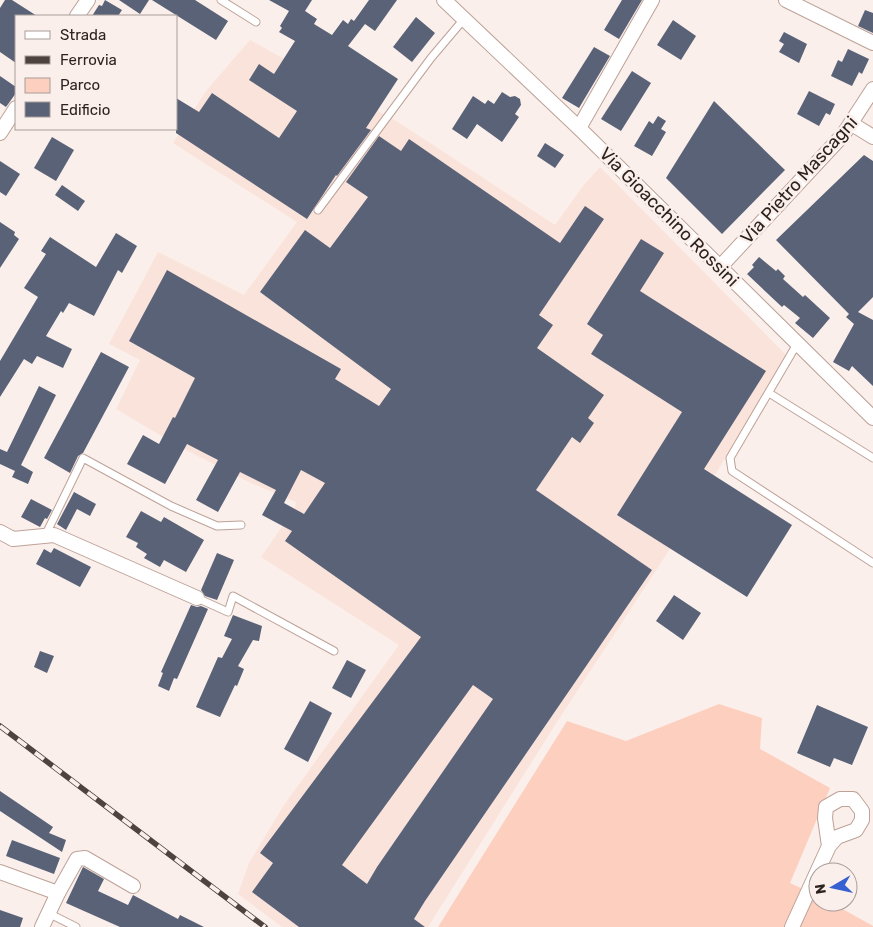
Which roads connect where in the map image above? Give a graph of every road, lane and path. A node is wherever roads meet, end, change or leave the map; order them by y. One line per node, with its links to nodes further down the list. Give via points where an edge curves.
1 (88, 0): 6 (street)
2 (220, 0): 8 (lane)
3 (444, 0): 7 (street, Via Gioacchino Rossini)
4 (652, 0): 13 (street)
5 (786, 0): 9 (street)
6 (78, 15)
7 (464, 19): 13 (street, Via Gioacchino Rossini); 16 (lane, via 431,58)
8 (256, 22)
9 (873, 43)
10 (873, 89): 12 (street, Via Pietro Mascagni)
11 (15, 110): 14 (street)
12 (852, 124): 15 (street); 17 (street, Via Pietro Mascagni)
13 (579, 128): 17 (street, Via Gioacchino Rossini)
14 (0, 133)
15 (873, 137)
16 (318, 210)
17 (720, 267): 18 (street, Via Gioacchino Rossini)
18 (797, 344): 19 (lane); 20 (street, Via Gioacchino Rossini)
19 (769, 393): 21 (lane); 25 (lane, via 730,458 732,470)
20 (873, 418)
21 (873, 458)
22 (241, 525): 24 (lane, via 217,526 171,506 83,458)
23 (0, 532): 24 (street, via 13,540)
24 (45, 536): 26 (street, via 54,535)
25 (873, 563)
26 (197, 598): 27 (lane, via 228,612 233,596)
27 (334, 651)
28 (829, 846): 35 (street)
29 (0, 872): 31 (street)
30 (133, 886): 31 (street, via 80,858 74,862)
31 (58, 893): 32 (street)
32 (48, 913): 33 (street); 34 (lane)
33 (42, 927)
34 (76, 927)
35 (792, 927)

